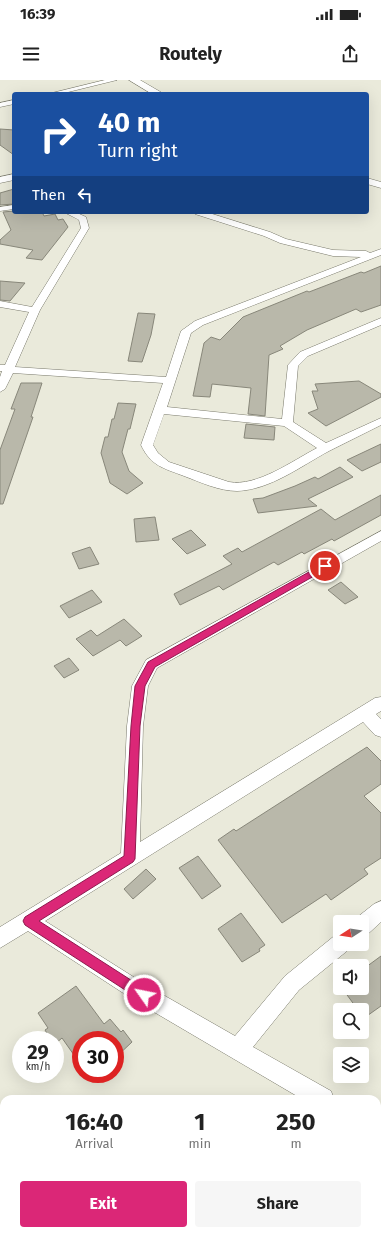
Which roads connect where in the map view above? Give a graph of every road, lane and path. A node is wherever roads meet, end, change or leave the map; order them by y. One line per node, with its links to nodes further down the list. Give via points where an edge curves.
1 (114, 80): 3 (street)
2 (133, 80): 4 (main road)
3 (59, 92)
4 (155, 92)
5 (12, 102): 6 (street)
6 (0, 105)
7 (12, 177): 8 (street)
8 (0, 180)
9 (369, 182): 10 (main road)
10 (381, 185)
11 (12, 207): 12 (street)
12 (0, 209)
13 (73, 214): 17 (street, via 84,219 85,228)
14 (204, 214): 15 (street, via 283,241 333,253)
15 (378, 253): 20 (street, via 199,323 186,331)
16 (0, 304): 17 (street)
17 (35, 310): 19 (street)
18 (381, 321): 23 (street, via 304,354 293,364)
19 (4, 368): 20 (street); 21 (street)
20 (169, 380): 22 (street)
21 (0, 389)
22 (160, 410): 23 (street); 25 (street, via 147,445 151,456 161,463 236,487 264,481)
23 (287, 422): 25 (street)
24 (380, 423): 25 (street)
25 (325, 448)
26 (381, 535): 30 (street, via 152,664 140,686 135,726)
27 (381, 703): 28 (street)
28 (365, 713): 29 (street); 30 (street)
29 (381, 730)
30 (130, 859): 33 (street)
31 (381, 910): 32 (street)
32 (369, 920)
33 (29, 921): 34 (street); 36 (street, via 144,995)
34 (0, 938)
35 (333, 950): 36 (street, via 292,983)
36 (238, 1049): 37 (street)
37 (316, 1095)

